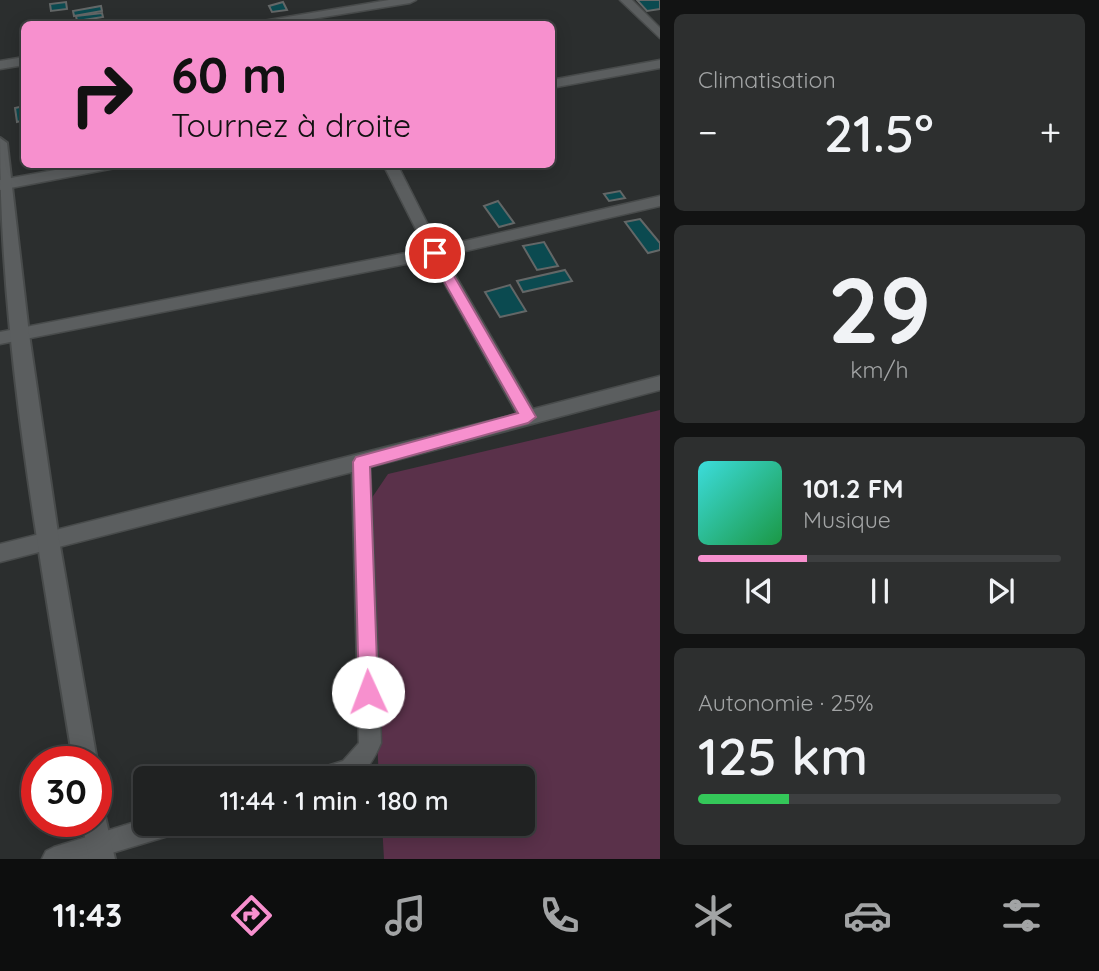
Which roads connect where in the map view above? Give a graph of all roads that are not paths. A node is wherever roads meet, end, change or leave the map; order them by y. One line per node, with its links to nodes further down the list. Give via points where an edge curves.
1 (410, 0): 3 (street)
2 (625, 0): 5 (street)
3 (310, 17): 4 (street)
4 (283, 21)
5 (660, 35)
6 (21, 62): 8 (street)
7 (660, 64): 9 (street)
8 (0, 65)
9 (555, 83)
10 (0, 143): 13 (street)
11 (94, 168): 13 (street)
12 (392, 168): 15 (street)
13 (3, 185): 16 (street)
14 (660, 201): 15 (street)
15 (435, 253): 16 (street); 19 (street)
16 (20, 334): 17 (street); 21 (street)
17 (0, 338)
18 (660, 383): 19 (street)
19 (528, 417): 20 (street)
20 (361, 462): 21 (street); 24 (street, via 370,743)
21 (48, 540): 22 (street); 23 (street)
22 (0, 552)
23 (82, 746)
24 (357, 766)
25 (133, 833): 26 (street)
26 (99, 842): 27 (street)
27 (54, 859)

